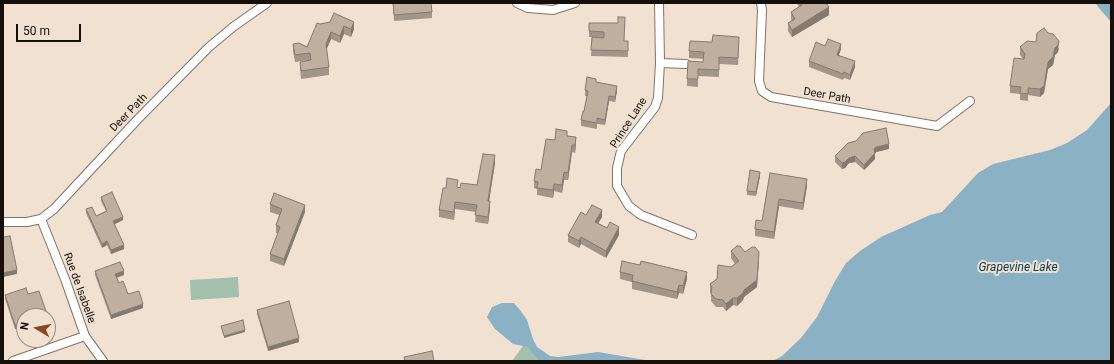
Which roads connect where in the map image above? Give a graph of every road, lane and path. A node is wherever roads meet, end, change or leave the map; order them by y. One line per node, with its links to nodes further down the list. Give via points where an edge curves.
1 (267, 3): 9 (street, Deer Path, via 233,26 209,47 54,209)
2 (517, 3): 3 (street, via 528,8 553,10)
3 (575, 3)
4 (659, 3): 6 (street, Prince Lane)
5 (761, 3): 8 (street, Deer Path, via 759,81 762,91 771,97 937,126)
6 (660, 63): 7 (street); 11 (street, Prince Lane, via 655,108 621,152 617,168 618,187 629,206 641,216)
7 (686, 64)
8 (970, 101)
9 (41, 219): 10 (street); 12 (street, Rue de Isabelle)
10 (3, 222)
11 (692, 235)
12 (85, 336): 13 (street); 14 (street, Rue de Isabelle)
13 (13, 361)
14 (103, 361)

